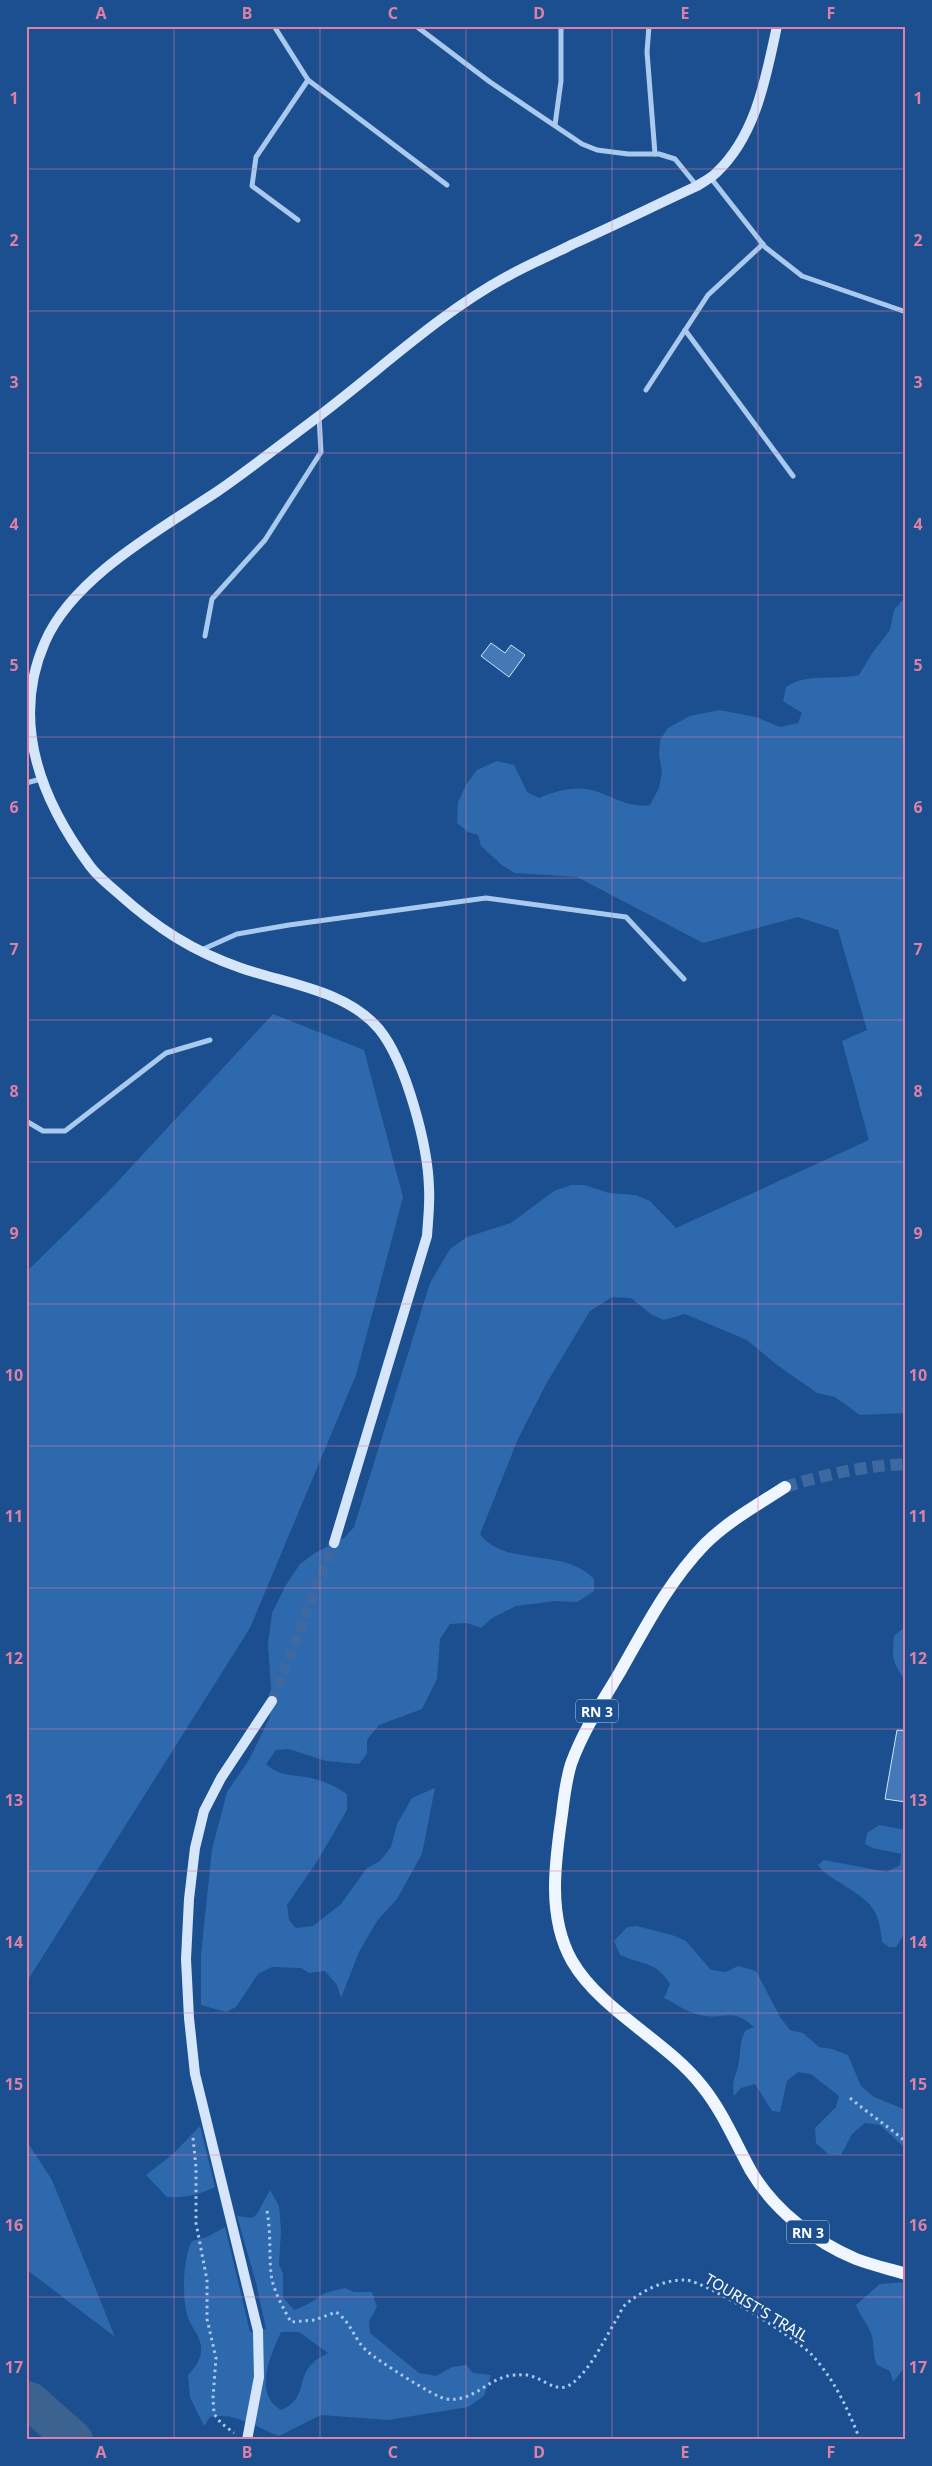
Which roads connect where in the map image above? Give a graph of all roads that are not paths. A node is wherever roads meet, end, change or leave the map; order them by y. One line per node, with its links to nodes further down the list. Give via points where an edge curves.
1 (274, 26): 8 (street)
2 (416, 26): 9 (street, via 490,82)
3 (560, 26): 9 (street, via 561,81)
4 (649, 26): 10 (street, via 646,52)
5 (777, 26): 11 (main road, via 752,121 733,153)
6 (901, 26): 7 (street)
7 (906, 27)
8 (308, 80): 12 (street); 14 (street, via 256,157 252,186)
9 (555, 125): 10 (street, via 582,144 597,150)
10 (655, 154): 13 (street, via 674,159)
11 (710, 177): 13 (main road); 15 (street)
12 (447, 185)
13 (697, 186): 19 (main road, via 509,275 460,305)
14 (298, 220)
15 (763, 244): 16 (street, via 802,276); 17 (street, via 708,295)
16 (906, 312)
17 (685, 330): 18 (street); 20 (street)
18 (646, 390)
19 (319, 416): 21 (street, via 321,452 265,540 212,599); 22 (main road, via 222,488 136,545 63,609 44,644 31,692 29,731)
20 (793, 476)
21 (205, 636)
22 (41, 779): 23 (street); 24 (main road, via 57,816 92,870 150,922)
23 (26, 783)
24 (199, 951): 25 (street, via 237,934 486,898 626,917); 29 (main road, via 238,968 326,995 366,1016 381,1032 395,1056 412,1100 420,1133 429,1184 427,1236)
25 (684, 980)
26 (210, 1040): 27 (street, via 166,1052 65,1131 43,1131)
27 (26, 1121)
28 (786, 1487): 31 (main road, RN 3, via 737,1518 707,1542 680,1572 589,1724 568,1776 556,1852 558,1922 571,1960 596,1990 696,2078 725,2117 761,2186 775,2202 826,2244 857,2259)
29 (334, 1543)
30 (272, 1701): 32 (main road, bridge, via 221,1778 204,1811 195,1848 186,1959 195,2074 258,2331 259,2377)
31 (906, 2274)
32 (247, 2440)

